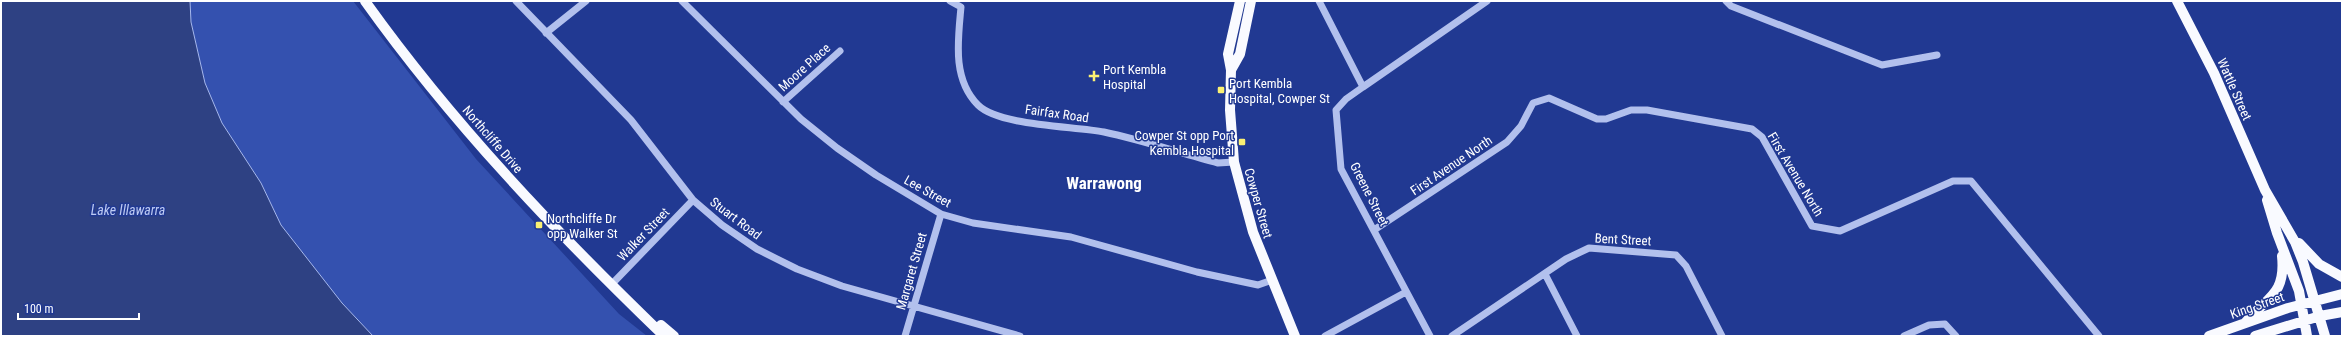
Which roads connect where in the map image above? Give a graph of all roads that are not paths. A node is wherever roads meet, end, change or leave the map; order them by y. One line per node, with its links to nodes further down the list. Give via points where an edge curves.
1 (365, 1): 31 (main road, Northcliffe Drive, via 480,146)
2 (516, 1): 14 (street, Stuart Road)
3 (586, 1): 14 (street)
4 (682, 1): 20 (street, Lee Street)
5 (950, 1): 21 (street, Fairfax Road, via 961,7 959,67 967,90 978,105 990,113 1006,118 1104,132 1218,163)
6 (1240, 1): 13 (main road, Cowper Street)
7 (1246, 1): 13 (main road)
8 (1252, 1): 15 (main road, Cowper Street)
9 (1319, 1): 19 (street)
10 (1487, 1): 19 (street)
11 (1726, 1): 17 (street, via 1731,6 1882,65)
12 (2177, 1): 22 (main road, Wattle Street, via 2214,73)
13 (1237, 12): 15 (main road); 18 (main road, Cowper Street, via 1228,54)
14 (546, 33): 23 (street, Stuart Road, via 631,120)
15 (1243, 36): 18 (main road, Cowper Street, via 1240,54)
16 (840, 51): 20 (street, Moore Place)
17 (1937, 55)
18 (1232, 70): 21 (main road, Cowper Street, via 1230,110)
19 (1363, 87): 25 (street, Greene Street, via 1336,110 1341,169)
20 (783, 102): 24 (street, Lee Street, via 836,148)
21 (1234, 162): 30 (main road, Cowper Street, via 1253,232)
22 (2265, 190): 26 (main road, Wattle Street); 27 (main road, Wattle Street)
23 (692, 200): 31 (street, Walker Street); 36 (street, Stuart Road, via 757,249 797,269 842,286)
24 (941, 214): 30 (street, Lee Street, via 973,223 1071,237 1197,272 1258,285); 36 (street, Margaret Street)
25 (1374, 230): 32 (street, Greene Street); 55 (street, First Avenue North, via 1507,142 1521,126 1533,103 1549,98 1597,119 1606,119 1631,110 1647,110 1752,129 1762,137 1812,226 1840,231 1952,181 1971,181)
26 (2291, 232): 29 (main road, via 2319,264); 34 (main road, Wattle Street)
27 (2281, 244): 35 (main road, Wattle Street); 40 (main road, via 2281,284)
28 (1545, 274): 50 (street, Bent Street); 51 (street); 52 (street, Bent Street, via 1566,259 1589,248 1676,255 1686,266)
29 (2342, 277)
30 (1272, 280): 46 (main road, Cowper Street)
31 (611, 285): 42 (main road, Northcliffe Drive); 43 (main road, Northcliffe Drive)
32 (1406, 292): 48 (street); 49 (street, Greene Street)
33 (2342, 294): 34 (main road, King Street)
34 (2315, 300): 35 (main road, King Street); 38 (main road, Wattle Street)
35 (2302, 304): 39 (main road, Wattle Street); 40 (main road, King Street)
36 (914, 306): 44 (street, Margaret Street); 45 (street, Stuart Road)
37 (2342, 312): 38 (main road)
38 (2320, 316): 39 (main road); 58 (main road, Wattle Street)
39 (2305, 320): 41 (main road, Wattle Street); 57 (main road)
40 (2245, 323): 56 (main road, King Street)
41 (2307, 335)
42 (664, 336)
43 (674, 336)
44 (905, 336)
45 (1020, 336)
46 (1294, 336): 47 (main road)
47 (1304, 336)
48 (1325, 336)
49 (1430, 336)
50 (1452, 336)
51 (1577, 336)
52 (1722, 336)
53 (1904, 336): 54 (street, via 1929,325 1946,324)
54 (1956, 336)
55 (2099, 336)
56 (2209, 336)
57 (2256, 336)
58 (2325, 336)

